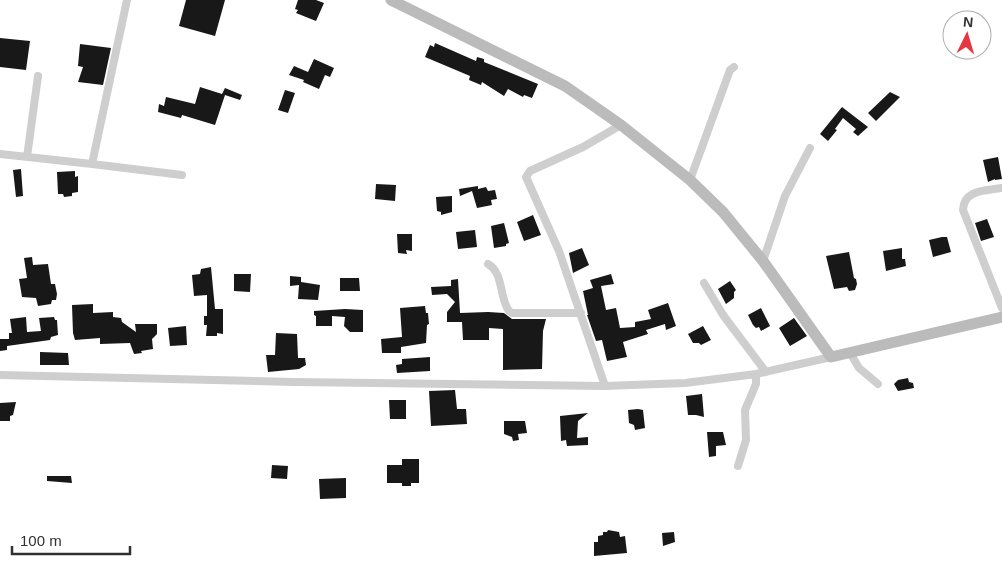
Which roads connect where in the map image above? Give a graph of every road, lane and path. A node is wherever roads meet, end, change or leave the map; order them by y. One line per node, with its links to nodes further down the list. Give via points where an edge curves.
1 (127, 0): 9 (street)
2 (391, 0): 5 (main road, via 565,86)
3 (734, 67): 11 (street, via 730,70)
4 (38, 76): 8 (street)
5 (621, 125): 11 (main road); 17 (street, via 527,175)
6 (810, 148): 13 (street, via 785,196)
7 (0, 154): 8 (street)
8 (28, 157): 9 (street)
9 (92, 164): 10 (street)
10 (182, 175)
11 (690, 180): 13 (main road, via 723,212)
12 (1002, 188): 16 (street, via 976,192 963,202 965,215)
13 (763, 261): 20 (main road)
14 (488, 264): 17 (street, via 496,270 503,299 512,313)
15 (704, 283): 21 (street)
16 (1002, 308)
17 (581, 313): 25 (street)
18 (1002, 317): 19 (main road)
19 (850, 353): 20 (main road); 24 (street, via 859,368)
20 (831, 357): 21 (street)
21 (766, 372): 22 (street)
22 (756, 374): 25 (street, via 684,383); 26 (street, via 756,384 745,410 746,440)
23 (0, 376): 25 (street)
24 (878, 384)
25 (605, 386)
26 (738, 466)

